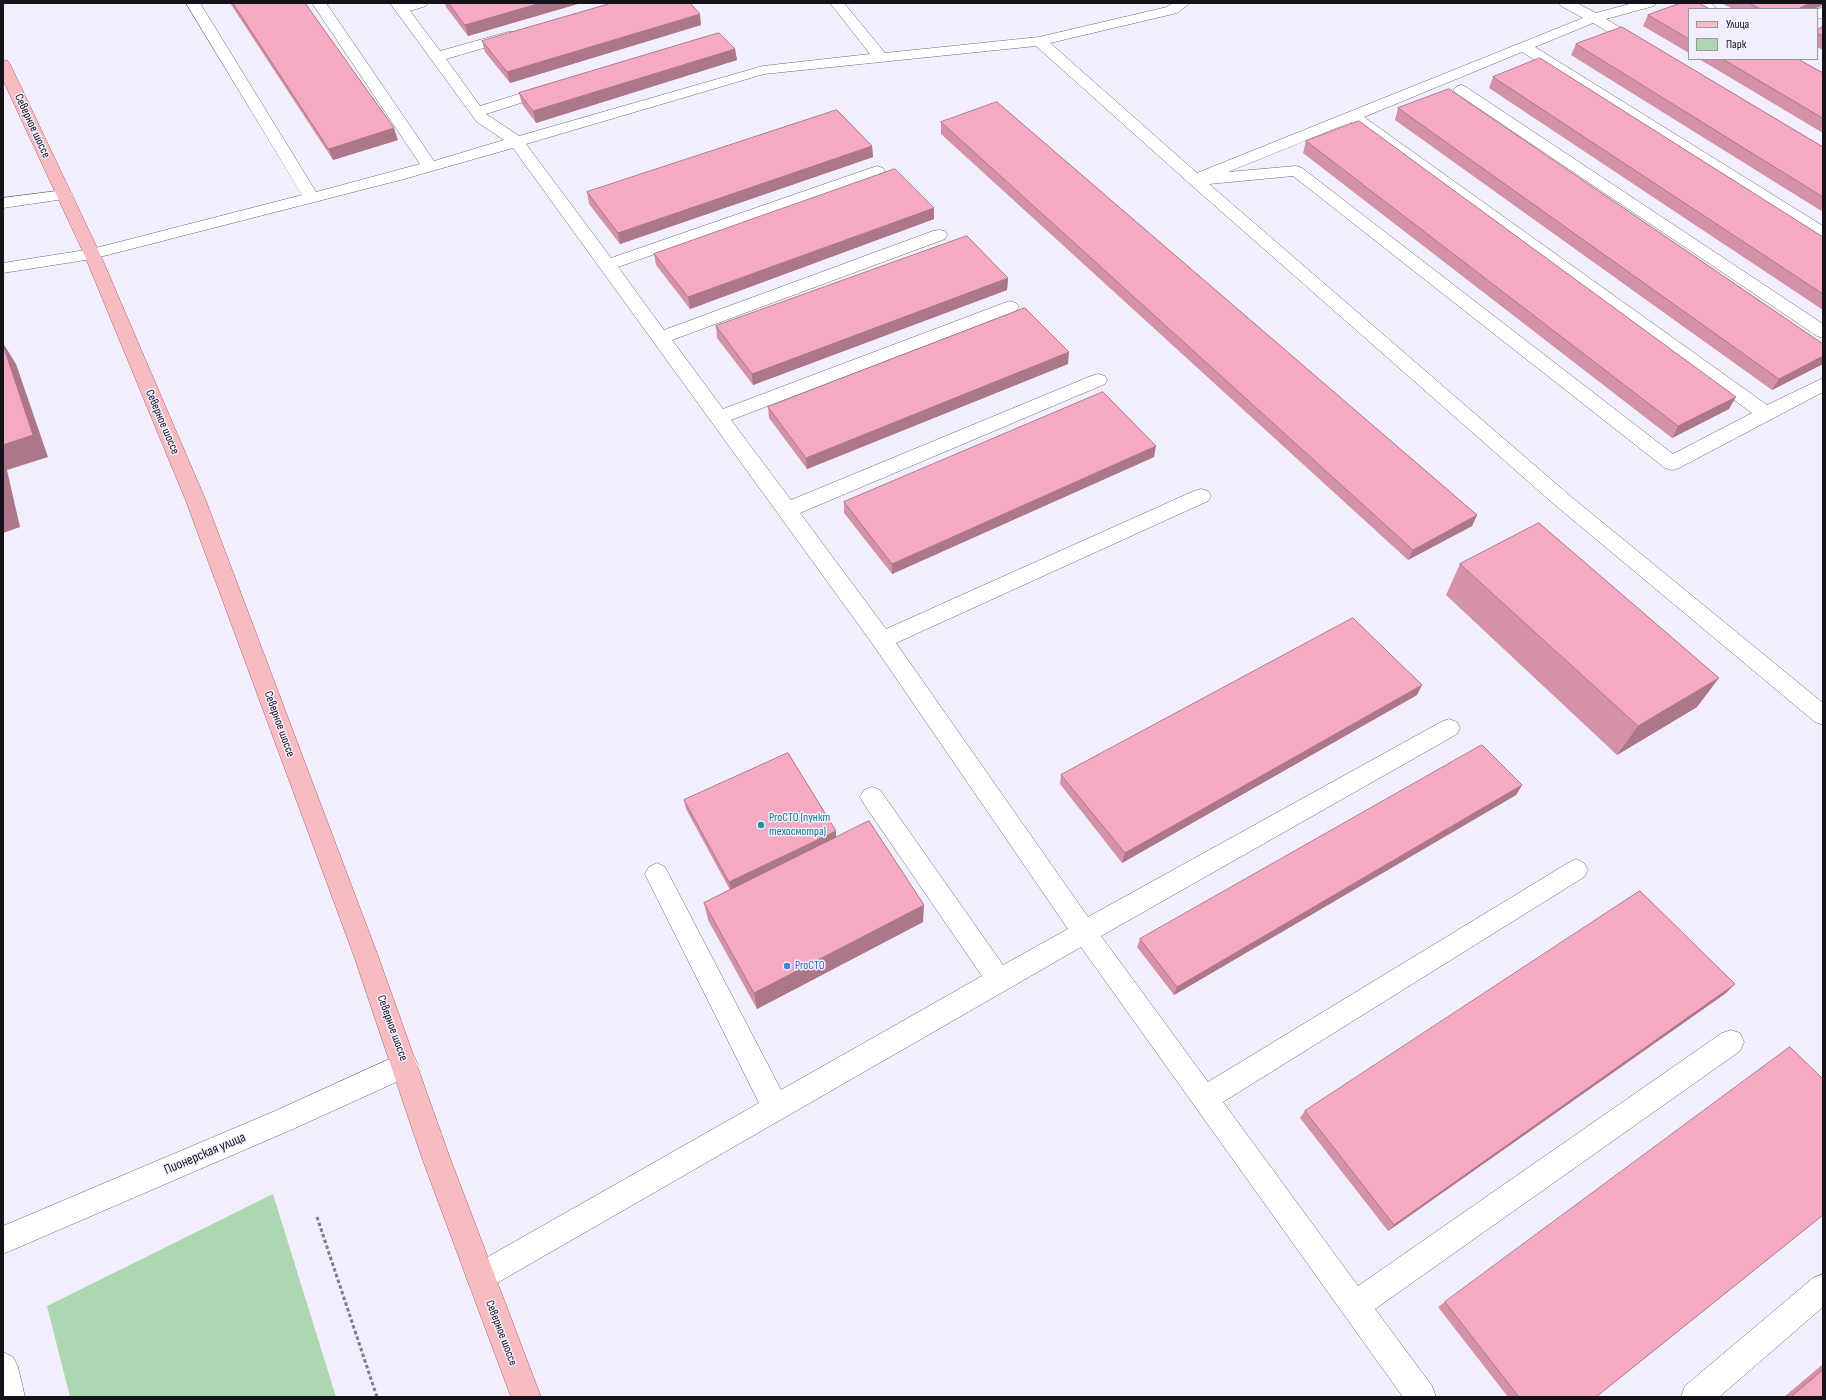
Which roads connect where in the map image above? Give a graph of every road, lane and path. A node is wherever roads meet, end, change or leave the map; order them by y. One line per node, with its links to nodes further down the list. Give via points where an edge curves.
1 (193, 3): 26 (street)
2 (319, 3): 22 (street)
3 (421, 3): 8 (street)
4 (837, 3): 15 (street)
5 (1183, 3): 11 (street, via 1172,10)
6 (1566, 3): 9 (street)
7 (1649, 3): 9 (street)
8 (399, 6): 14 (street)
9 (1594, 18): 12 (street); 13 (street)
10 (527, 31): 14 (street)
11 (1039, 41): 15 (street); 24 (street)
12 (1524, 46): 20 (street); 28 (street)
13 (1655, 54)
14 (437, 57): 19 (street)
15 (881, 58): 21 (street, via 763,70)
16 (3, 64): 25 (main road, Северное шоссе)
17 (566, 84): 19 (street)
18 (1461, 90): 34 (street)
19 (477, 112): 21 (street, via 482,119)
20 (1354, 116): 24 (street); 38 (street)
21 (517, 142): 22 (street); 31 (street)
22 (430, 167): 26 (street)
23 (877, 171): 31 (street)
24 (1195, 180): 38 (street, via 1296,171 1672,463); 43 (street, via 1562,500)
25 (65, 195): 27 (street); 30 (main road, Северное шоссе)
26 (312, 198): 30 (street)
27 (3, 202)
28 (1823, 233)
29 (939, 235): 35 (street)
30 (92, 254): 32 (street); 51 (main road, Северное шоссе, via 196,501)
31 (607, 265): 35 (street)
32 (3, 268)
33 (1010, 307): 39 (street)
34 (1823, 332)
35 (660, 338): 39 (street)
36 (1098, 380): 41 (street)
37 (1823, 384): 38 (street)
38 (1766, 414)
39 (719, 418): 41 (street)
40 (1201, 496): 42 (street)
41 (787, 510): 42 (street)
42 (882, 640): 48 (street)
43 (1823, 716)
44 (1449, 728): 48 (street)
45 (872, 797): 49 (street)
46 (1576, 870): 52 (street)
47 (657, 874): 53 (street)
48 (1084, 932): 49 (street); 52 (street)
49 (999, 980): 53 (street)
50 (1731, 1042): 58 (street)
51 (405, 1065): 55 (street, Пионерская улица, via 284,1120); 56 (main road, Северное шоссе)
52 (1205, 1100): 58 (street)
53 (776, 1108): 56 (street)
54 (317, 1217): 61 (path)
55 (3, 1240)
56 (480, 1277): 62 (main road, Северное шоссе)
57 (1823, 1288): 64 (street)
58 (1355, 1306): 63 (street)
59 (3, 1367): 60 (street)
60 (10, 1397)
61 (378, 1397)
62 (526, 1397)
63 (1421, 1397)
64 (1696, 1397)

